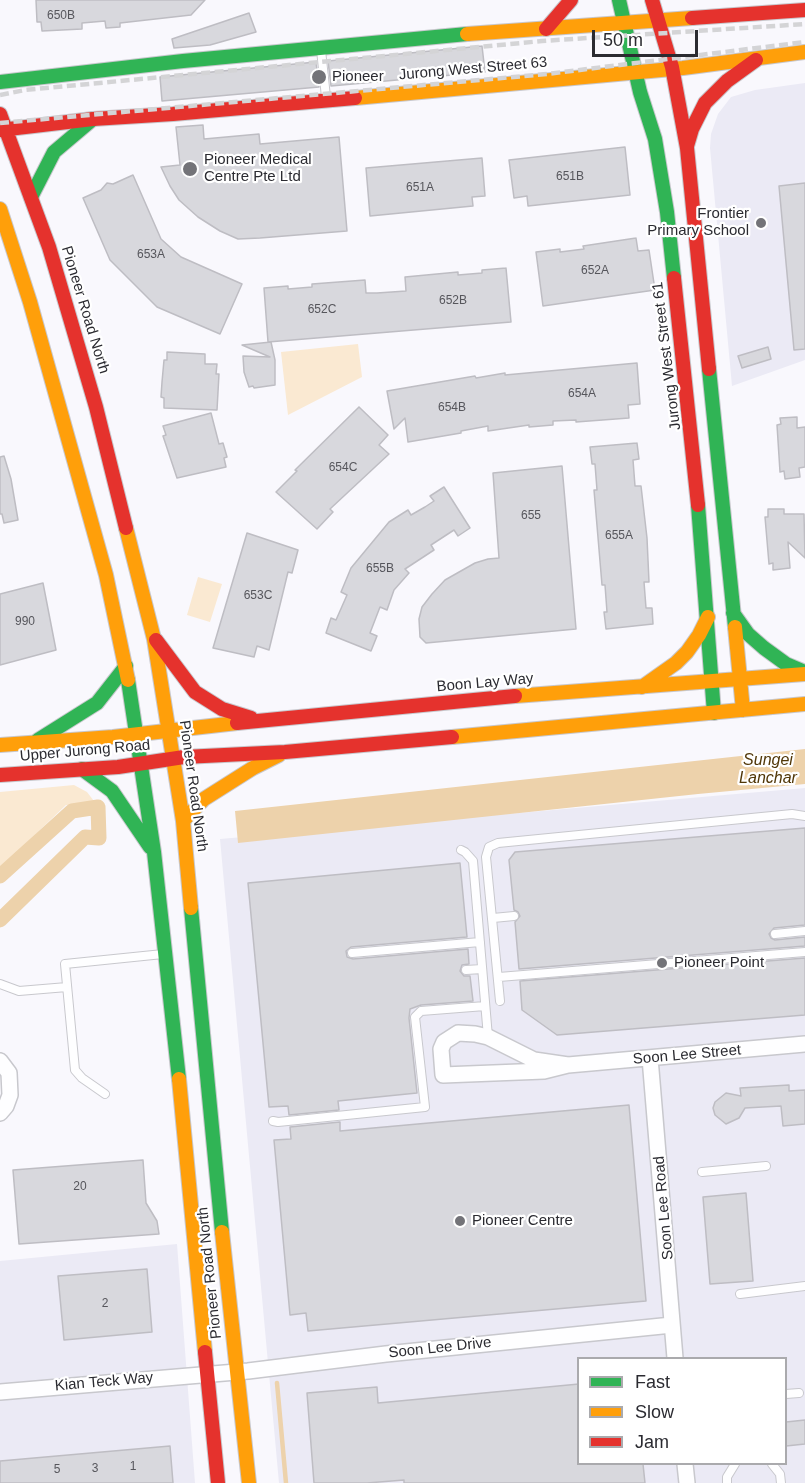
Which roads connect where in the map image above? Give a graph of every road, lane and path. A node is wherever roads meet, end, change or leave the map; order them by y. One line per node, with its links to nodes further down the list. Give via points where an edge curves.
1 (571, 0): 7 (main road)
2 (619, 0): 6 (main road, Jurong West Street 61)
3 (652, 0): 5 (main road)
4 (805, 10): 5 (main road)
5 (659, 20): 6 (main road); 11 (main road)
6 (625, 23): 7 (main road); 12 (main road, Jurong West Street 61)
7 (546, 29): 8 (main road)
8 (321, 48): 13 (main road); 14 (lane)
9 (805, 52): 10 (main road, Jurong West Street 63)
10 (760, 58): 11 (main road, Jurong West Street 63); 18 (main road, via 727,81 705,103)
11 (672, 67): 12 (main road, Jurong West Street 63); 18 (main road)
12 (637, 71): 14 (main road, Jurong West Street 63); 22 (main road, Jurong West Street 61, via 655,139 667,212)
13 (0, 82)
14 (327, 100): 16 (main road, Jurong West Street 63)
15 (0, 114): 17 (main road, Pioneer Road North)
16 (93, 119): 17 (main road, Jurong West Street 63); 19 (main road, via 54,152)
17 (3, 129): 19 (main road, Pioneer Road North)
18 (687, 148): 21 (main road)
19 (31, 197): 23 (main road, Pioneer Road North, via 96,407)
20 (0, 209): 24 (main road, Pioneer Road North, via 87,506)
21 (733, 614): 25 (main road, via 764,648); 26 (main road)
22 (708, 616): 27 (main road, Jurong West Street 61); 28 (main road, via 687,652)
23 (154, 639): 32 (main road, via 195,692 222,709); 33 (main road, Pioneer Road North)
24 (126, 666): 34 (main road, Pioneer Road North); 35 (main road, via 97,703)
25 (805, 673): 26 (main road, Boon Lay Way)
26 (740, 680): 27 (main road, Boon Lay Way); 30 (main road)
27 (711, 682): 28 (main road, Boon Lay Way); 31 (main road, Jurong West Street 61)
28 (640, 688): 32 (main road, Boon Lay Way)
29 (805, 705): 30 (main road)
30 (743, 710): 31 (main road)
31 (714, 713): 37 (main road)
32 (259, 721): 33 (main road, Boon Lay Way)
33 (168, 730): 34 (main road, Upper Jurong Road); 38 (main road, Pioneer Road North)
34 (137, 733): 35 (main road, Upper Jurong Road); 39 (main road, Pioneer Road North)
35 (35, 742): 36 (main road, Upper Jurong Road)
36 (0, 745)
37 (285, 752): 38 (main road); 43 (main road, via 204,800)
38 (172, 759): 39 (main road, Upper Jurong Road); 43 (main road, Pioneer Road North)
39 (141, 764): 40 (main road, Upper Jurong Road); 45 (main road, Pioneer Road North)
40 (82, 769): 41 (main road, Upper Jurong Road); 45 (main road, via 112,791)
41 (0, 776)
42 (805, 816): 47 (lane, via 792,814 498,843 489,847 486,857)
43 (183, 821): 75 (main road, Pioneer Road North)
44 (461, 850): 50 (lane, via 473,861)
45 (153, 852): 52 (main road, Pioneer Road North)
46 (514, 916): 47 (lane)
47 (493, 918): 56 (lane)
48 (805, 931): 49 (lane)
49 (775, 934)
50 (480, 942): 53 (lane); 54 (lane)
51 (805, 952): 56 (lane)
52 (165, 953): 58 (lane, via 68,963 64,967); 76 (main road, Pioneer Road North)
53 (351, 953)
54 (482, 969): 55 (lane); 60 (lane)
55 (466, 970)
56 (499, 977): 59 (lane)
57 (0, 984): 58 (lane, via 19,991)
58 (67, 987): 66 (lane, via 75,1070)
59 (500, 1001)
60 (485, 1006): 61 (lane); 68 (lane, via 421,1011 415,1017 425,1107)
61 (488, 1037): 65 (street, Soon Lee Street, via 534,1060); 65 (street, Soon Lee Street, via 458,1033 448,1038 441,1049 443,1075 544,1071)
62 (805, 1044): 63 (street, Soon Lee Street)
63 (650, 1058): 65 (street, Soon Lee Street); 73 (street, Soon Lee Road)
64 (0, 1061): 67 (street, via 9,1073 10,1095)
65 (568, 1065)
66 (105, 1094)
67 (0, 1113)
68 (273, 1121)
69 (766, 1166): 70 (lane)
70 (702, 1172)
71 (805, 1286): 72 (lane)
72 (740, 1294)
73 (672, 1325): 74 (street, Soon Lee Road); 75 (street, Soon Lee Drive)
74 (675, 1357)
75 (237, 1371): 76 (street, Soon Lee Drive); 84 (main road, Pioneer Road North)
76 (209, 1373): 77 (street, Kian Teck Way); 83 (main road, Pioneer Road North)
77 (0, 1392)
78 (799, 1393): 79 (lane)
79 (787, 1394)
80 (685, 1465): 85 (street)
81 (734, 1465): 86 (lane)
82 (773, 1465): 87 (lane)
83 (218, 1483)
84 (249, 1483)
85 (687, 1483)
86 (727, 1483)
87 (781, 1483)

